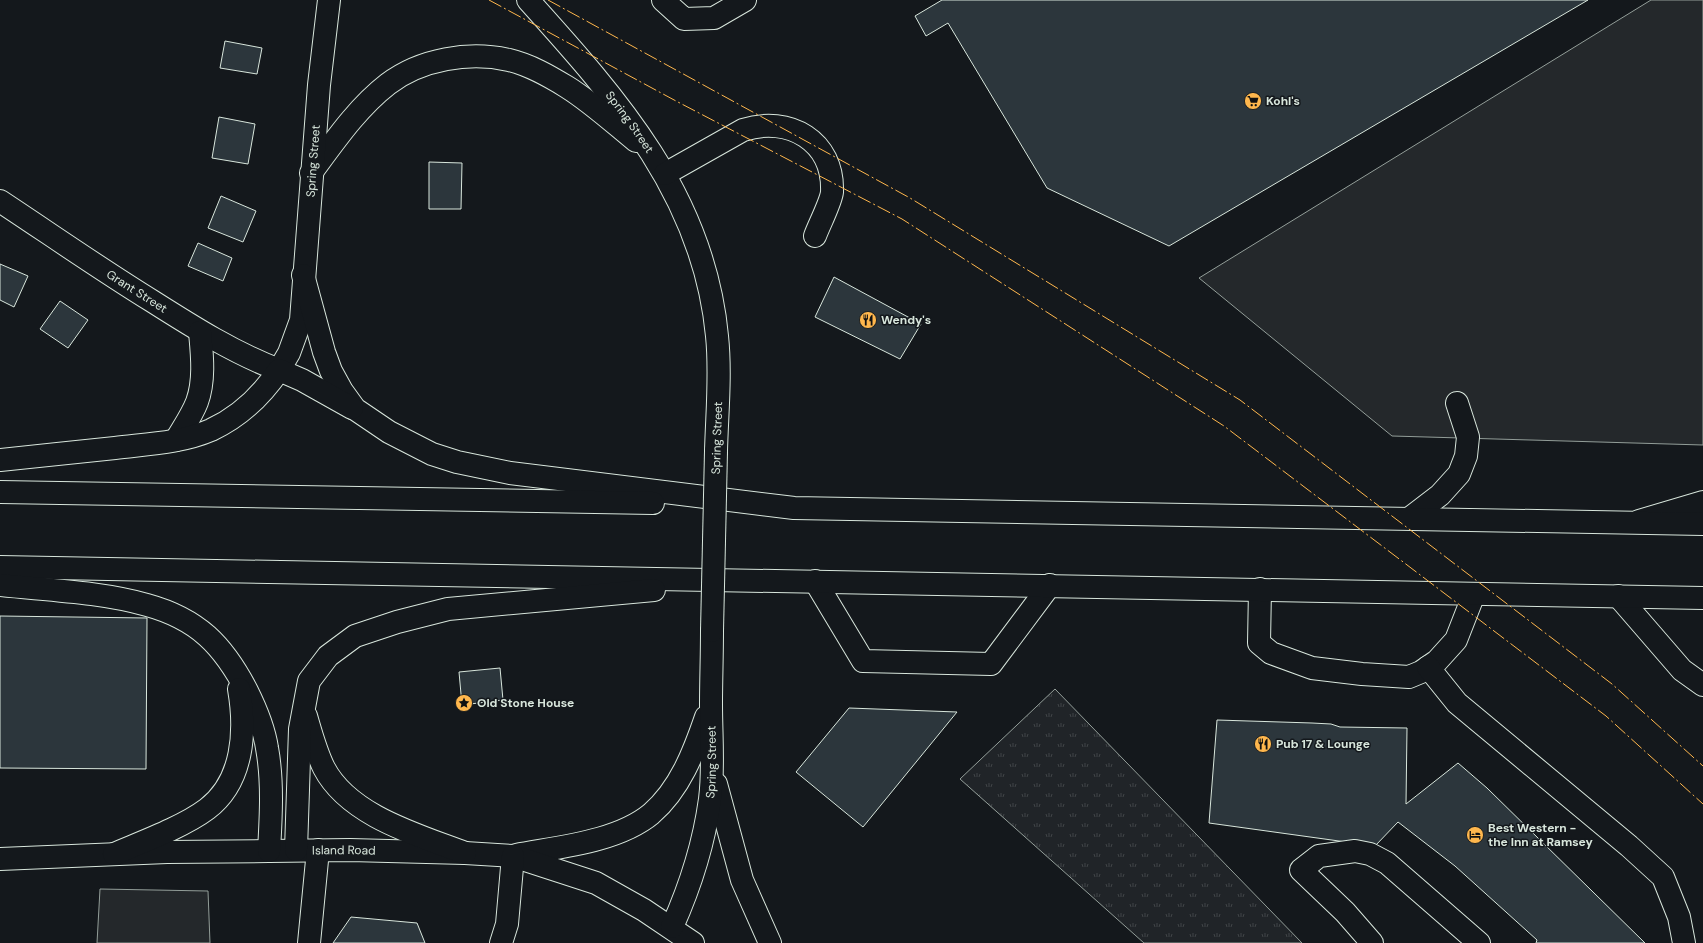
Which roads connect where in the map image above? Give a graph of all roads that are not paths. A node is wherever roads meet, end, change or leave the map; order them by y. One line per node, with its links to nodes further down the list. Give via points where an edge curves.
1 (329, 0): 8 (main road, Spring Street)
2 (528, 0): 6 (main road, Spring Street)
3 (537, 0): 6 (main road)
4 (663, 0): 5 (main road, via 684,19 714,18)
5 (745, 0)
6 (564, 40): 7 (main road, Spring Street, via 615,100)
7 (653, 154): 8 (main road, via 568,88 550,78 510,61 469,57 429,63 389,84 356,116); 9 (main road, Spring Street)
8 (311, 173): 12 (main road, Spring Street)
9 (665, 174): 11 (main road, via 743,130 757,125 773,125 803,133 826,161 831,178 832,194); 37 (main road, Spring Street, bridge, via 690,226 708,283 717,337)
10 (0, 201): 13 (main road, Grant Street)
11 (815, 236)
12 (303, 275): 14 (main road, Spring Street, via 301,320 289,353); 16 (main road, via 331,371)
13 (200, 332): 14 (main road, Grant Street, via 254,361); 17 (main road, via 201,385 197,402)
14 (279, 370): 16 (main road, Grant Street); 17 (main road, Spring Street, via 242,411 211,430)
15 (1457, 404): 22 (main road, via 1468,438 1466,456 1459,474 1440,495)
16 (355, 409): 21 (main road, via 408,443 432,454 470,465 510,474)
17 (176, 440): 18 (main road, Spring Street)
18 (0, 460)
19 (0, 492): 21 (main road)
20 (1703, 502): 23 (main road)
21 (768, 505): 22 (main road, via 794,508)
22 (1410, 518): 23 (main road)
23 (1635, 522): 24 (main road)
24 (1703, 524)
25 (0, 567): 26 (main road)
26 (767, 580): 27 (main road); 38 (main road, via 448,609 397,622 355,636 328,656 309,681)
27 (815, 581): 29 (main road); 29 (main road, via 863,661 975,664 991,664)
28 (0, 585): 35 (main road, via 109,597 164,610 180,617 213,640)
29 (1050, 585): 30 (main road)
30 (1260, 589): 31 (main road); 34 (main road, via 1259,643 1271,653 1312,668 1362,674 1409,677)
31 (1474, 594): 32 (main road); 34 (main road, via 1456,640)
32 (1618, 596): 33 (main road); 36 (main road, via 1682,670)
33 (1703, 598)
34 (1428, 667): 54 (main road, via 1457,703 1663,877 1679,917)
35 (237, 672): 40 (main road, via 256,712 267,746 271,808); 44 (main road, via 243,712 242,744 233,775 225,790 216,802 197,816)
36 (1703, 685)
37 (711, 702): 39 (main road, Spring Street); 45 (main road, via 697,743 681,777 661,804 650,814 612,834)
38 (303, 707): 41 (main road); 43 (main road, via 324,769 353,802 368,813)
39 (713, 771): 47 (main road, Spring Street, via 710,800 694,867); 51 (main road, via 742,880)
40 (268, 850): 41 (main road, Island Road); 44 (main road, Island Road)
41 (296, 850): 42 (main road, Island Road)
42 (318, 850): 43 (main road, Island Road); 48 (main road)
43 (465, 853): 45 (main road, Island Road)
44 (114, 854): 46 (main road, Island Road)
45 (513, 856): 47 (main road, Island Road, via 596,883); 49 (main road, via 507,924)
46 (0, 859)
47 (672, 927): 50 (main road, Island Road)
48 (309, 943)
49 (500, 943)
50 (693, 943)
51 (770, 943)
52 (1372, 943): 53 (main road, via 1345,912 1301,870 1319,856 1355,851 1370,854 1387,863)
53 (1479, 943)
54 (1684, 943)

